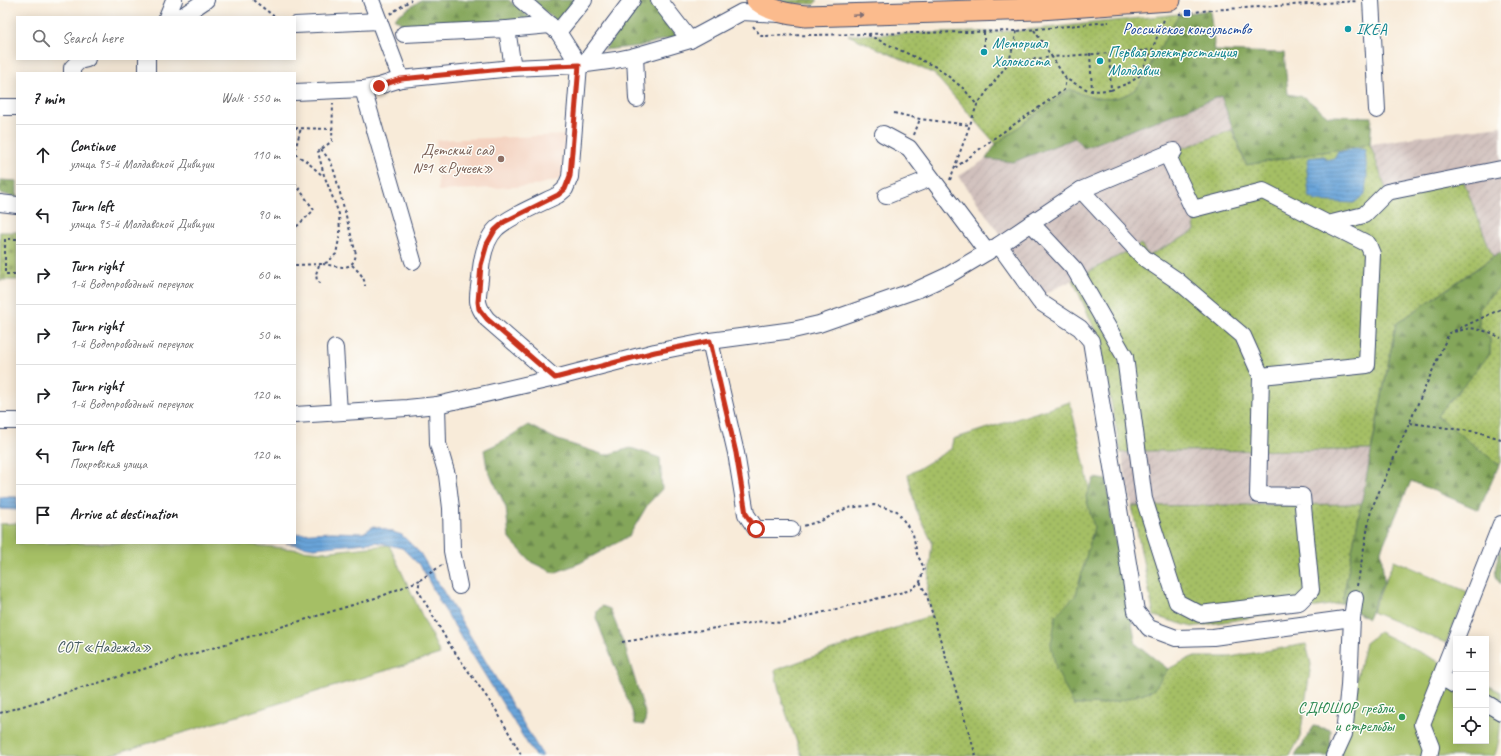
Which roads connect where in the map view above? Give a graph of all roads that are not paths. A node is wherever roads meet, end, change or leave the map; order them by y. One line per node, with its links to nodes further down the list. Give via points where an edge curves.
1 (174, 0): 15 (street)
2 (206, 0): 16 (street)
3 (371, 0): 17 (street)
4 (521, 0): 19 (street)
5 (584, 0): 19 (street)
6 (632, 0): 26 (street)
7 (659, 0): 22 (street)
8 (889, 0): 14 (main road)
9 (1371, 0): 36 (street)
10 (748, 4): 12 (main road, via 791,14); 22 (street)
11 (1074, 4): 13 (main road); 14 (main road, via 1040,10)
12 (825, 8): 14 (main road, one-way to 14)
13 (1168, 8)
14 (956, 12)
15 (167, 16)
16 (182, 16)
17 (379, 21): 18 (street); 30 (street)
18 (296, 25)
19 (554, 28): 20 (street); 26 (street)
20 (507, 29): 21 (street); 27 (street)
21 (404, 34)
22 (690, 40): 23 (street)
23 (635, 56): 26 (street); 33 (street)
24 (83, 60): 28 (street, via 72,68)
25 (147, 60): 29 (street)
26 (582, 65): 27 (street); 53 (street, via 570,176 565,189 504,222 495,230 487,244 481,265 479,309 487,319)
27 (513, 68): 30 (street)
28 (72, 72)
29 (147, 72)
30 (401, 79): 31 (street)
31 (363, 89): 32 (street); 49 (street)
32 (296, 92)
33 (637, 99)
34 (0, 107): 35 (street)
35 (16, 107)
36 (1377, 110)
37 (883, 134): 39 (street, via 909,148)
38 (1501, 169): 44 (street, via 1387,192)
39 (931, 178): 41 (street); 48 (street)
40 (1082, 190): 45 (street); 46 (street, via 1171,153 1193,209 1263,191); 52 (street, via 1144,258 1178,281 1243,336)
41 (886, 196)
42 (0, 203): 43 (street)
43 (16, 205)
44 (1364, 216): 46 (street); 47 (street)
45 (1031, 223): 48 (street); 52 (street, via 1075,270 1125,357 1144,499 1177,602 1200,614 1299,602 1311,590 1302,496 1258,495)
46 (1328, 224): 47 (street)
47 (1368, 244): 52 (street, via 1372,254 1367,365)
48 (993, 248): 50 (street, via 947,276 918,289 819,324); 63 (street, via 1040,302 1080,328 1091,341 1136,611 1149,628 1176,638 1213,637)
49 (413, 261)
50 (710, 341): 53 (street, via 655,352); 60 (street, via 736,453 746,514 756,529)
51 (335, 348): 55 (street)
52 (1261, 376)
53 (555, 378): 54 (street)
54 (438, 405): 55 (street); 61 (street, via 438,444 447,475 452,552)
55 (339, 412): 56 (street)
56 (296, 415)
57 (0, 421): 58 (street)
58 (16, 421)
59 (1501, 524): 64 (street)
60 (791, 529)
61 (459, 586)
62 (1355, 598): 63 (street)
63 (1352, 618): 68 (street, via 1344,734)
64 (1441, 677): 65 (street); 69 (street, via 1422,724 1431,747)
65 (1453, 684)
66 (1489, 705): 67 (street)
67 (1501, 712)
68 (1334, 756)
69 (1429, 756)

